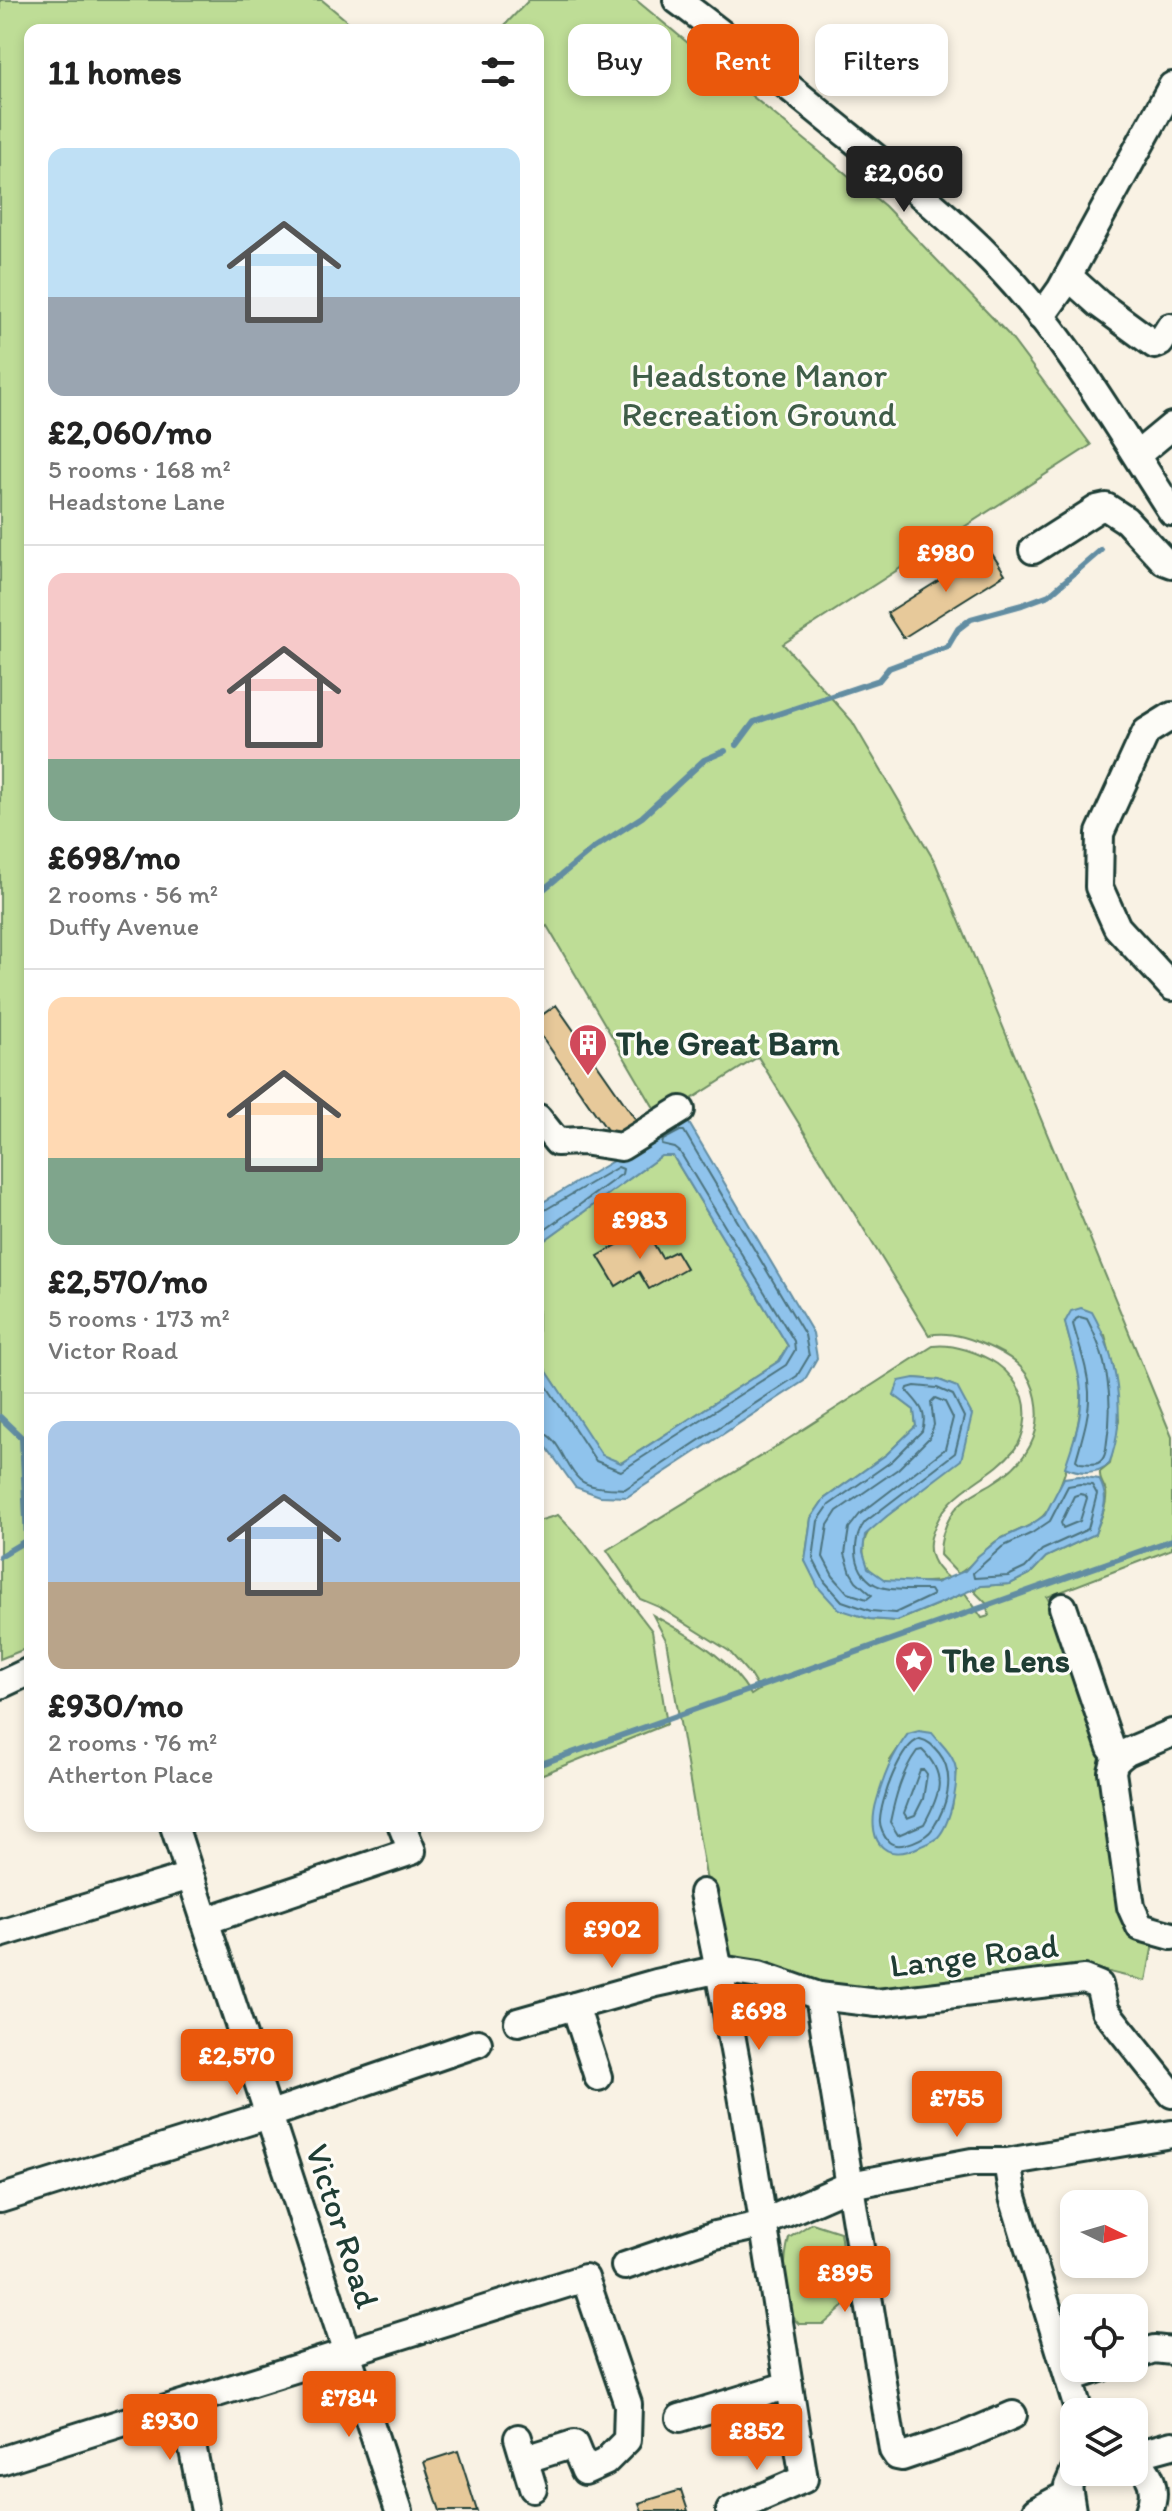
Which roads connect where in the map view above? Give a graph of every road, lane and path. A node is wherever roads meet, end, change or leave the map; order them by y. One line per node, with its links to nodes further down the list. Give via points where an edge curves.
1 (677, 0): 4 (street, via 913,189 992,260)
2 (1172, 86): 3 (street)
3 (1068, 276): 4 (street); 5 (street, via 1155,345)
4 (1041, 317): 7 (street)
5 (1170, 327)
6 (1172, 426): 7 (street)
7 (1139, 460): 8 (street); 9 (street); 10 (street, via 1140,489 1156,512)
8 (1172, 493)
9 (1172, 512)
10 (1172, 520)
11 (1033, 550): 12 (street, via 1106,507)
12 (1172, 564)
13 (1172, 716): 14 (street, via 1146,732 1100,833 1099,887 1117,927)
14 (1172, 987)
15 (681, 1110): 16 (street, via 621,1147 557,1142)
16 (544, 1126)
17 (1063, 1607): 21 (street, via 1111,1748)
18 (24, 1674): 19 (street)
19 (0, 1685)
20 (1172, 1733): 21 (street)
21 (1119, 1758): 28 (street, via 1112,1772 1131,1907 1140,1927)
22 (176, 1832): 24 (street, Victor Road)
23 (404, 1832): 26 (street, via 412,1851)
24 (190, 1876): 26 (street, Victor Road); 27 (street)
25 (703, 1893): 29 (street)
26 (205, 1921): 36 (street, Victor Road)
27 (0, 1934)
28 (1172, 1936)
29 (720, 1969): 30 (street, via 759,1975); 31 (street); 41 (street)
30 (819, 1996): 35 (street, Lange Road, via 877,2003 1084,1979 1099,1985 1105,2010); 39 (street)
31 (575, 2006): 32 (street); 34 (street)
32 (518, 2022)
33 (478, 2043): 36 (street)
34 (598, 2077)
35 (1172, 2094)
36 (269, 2113): 40 (street); 46 (street, Victor Road)
37 (1172, 2134): 38 (street)
38 (1007, 2162): 39 (street, via 972,2162); 43 (street)
39 (850, 2185): 41 (street); 49 (street, via 897,2456)
40 (0, 2199)
41 (764, 2222): 42 (street); 47 (street)
42 (625, 2266)
43 (1060, 2346)
44 (1148, 2351): 45 (street)
45 (1172, 2351)
46 (346, 2352): 48 (street); 55 (street, via 585,2278 628,2404 627,2440 605,2462 585,2471 574,2444 522,2449); 59 (street, Victor Road)
47 (789, 2385): 50 (street); 60 (street, via 804,2479)
48 (184, 2404): 53 (street); 58 (street)
49 (1013, 2415)
50 (680, 2418)
51 (1172, 2445): 52 (street)
52 (1148, 2452)
53 (0, 2461)
54 (1148, 2473): 57 (street)
55 (533, 2488)
56 (1071, 2492): 61 (street)
57 (1158, 2496)
58 (205, 2511)
59 (399, 2511)
60 (730, 2511)
61 (1036, 2511)

